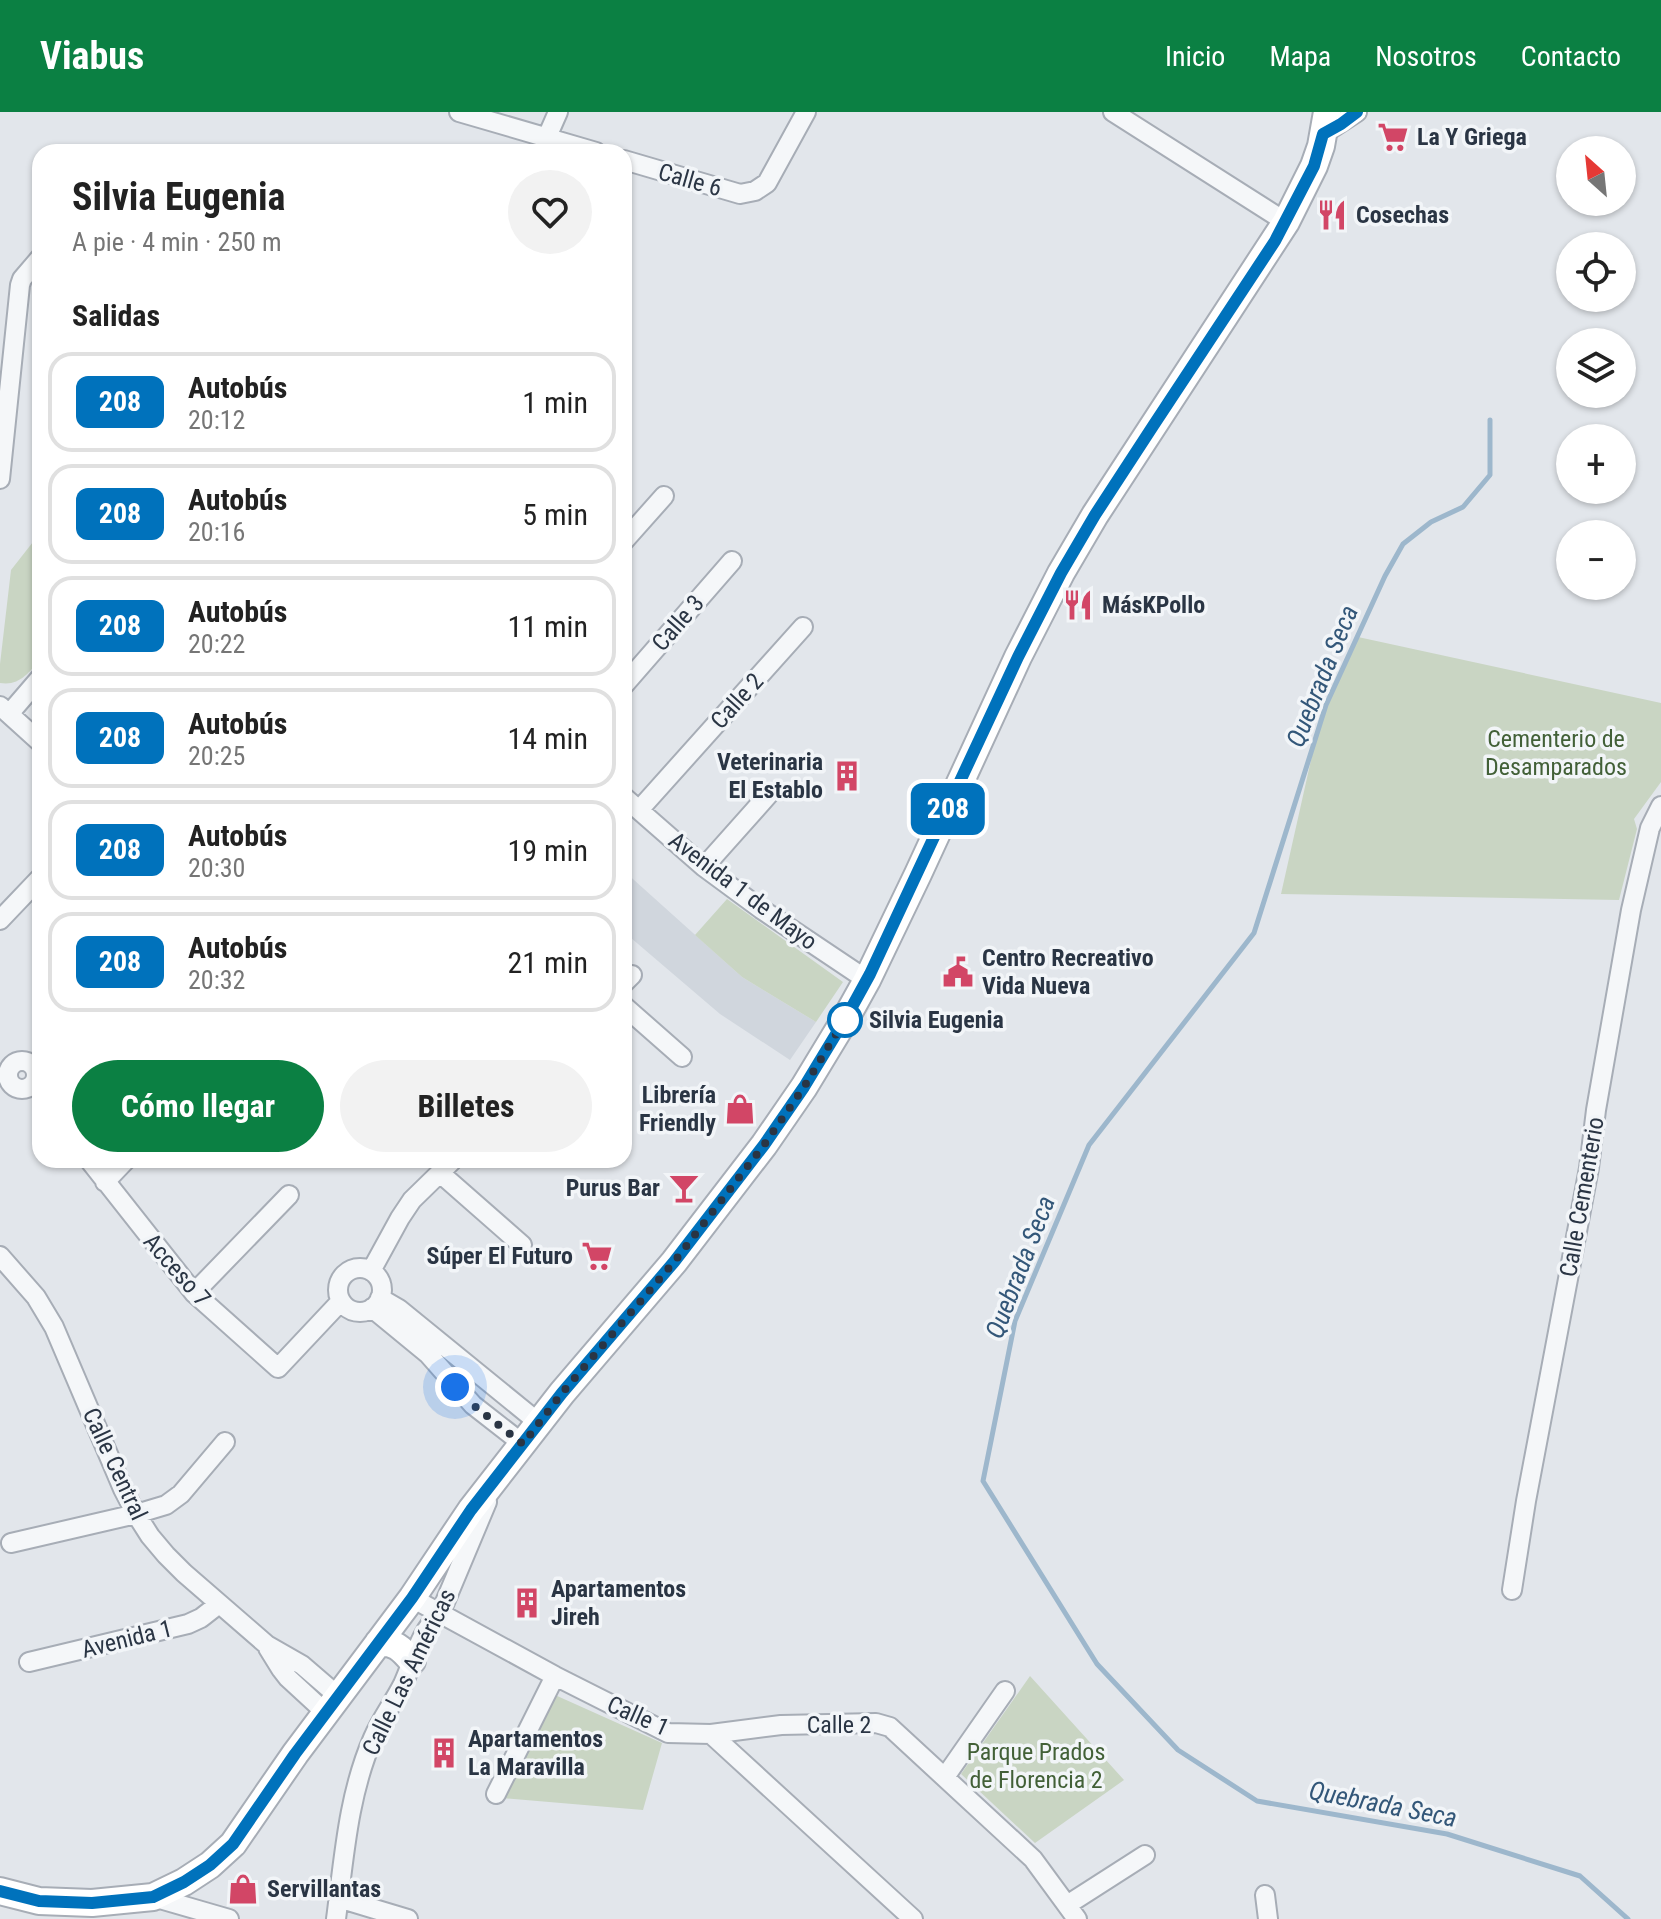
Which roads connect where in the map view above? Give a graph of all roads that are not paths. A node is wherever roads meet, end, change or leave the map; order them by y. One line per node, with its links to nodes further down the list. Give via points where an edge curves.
1 (459, 112): 7 (street)
2 (558, 112): 7 (street)
3 (806, 112): 9 (street, Calle 6, via 767,183 755,191 740,194)
4 (1113, 112): 10 (street)
5 (1357, 112): 6 (street, via 1341,124)
6 (1325, 123): 10 (main road, via 1314,166)
7 (547, 137): 8 (street)
8 (570, 144)
9 (632, 162)
10 (1286, 222): 28 (main road, via 1061,573)
11 (32, 267): 12 (street, via 20,285)
12 (0, 479)
13 (664, 496): 14 (street)
14 (632, 532)
15 (732, 561): 17 (street, Calle 3)
16 (803, 627): 24 (street, Calle 2)
17 (632, 676)
18 (32, 685): 19 (street)
19 (4, 710): 20 (street)
20 (32, 735)
21 (769, 794): 25 (street)
22 (632, 804): 24 (street, Avenida 1 de Mayo)
23 (1661, 806): 55 (street, Calle Cementerio, via 1650,828 1631,910)
24 (639, 810): 25 (street, Avenida 1 de Mayo)
25 (704, 867): 28 (street, Avenida 1 de Mayo)
26 (32, 886): 27 (street)
27 (0, 920)
28 (867, 980): 49 (main road, via 764,1145)
29 (632, 1013): 30 (street)
30 (682, 1057)
31 (6, 1058): 32 (street); 33 (street, via 12,1086)
32 (32, 1063)
33 (32, 1091)
34 (95, 1168): 38 (street, Acceso 7)
35 (118, 1168): 38 (street)
36 (446, 1168): 42 (street, via 412,1200)
37 (448, 1168): 40 (street)
38 (105, 1182): 43 (street, Acceso 7)
39 (289, 1195): 43 (street)
40 (522, 1245)
41 (0, 1256): 53 (street, Calle Central, via 54,1327)
42 (371, 1271): 44 (street, via 357,1268 344,1275 338,1287); 45 (street, via 382,1286)
43 (194, 1293): 44 (street, Acceso 7, via 278,1368)
44 (341, 1301): 45 (street, via 359,1312)
45 (376, 1303): 46 (street)
46 (432, 1346): 47 (street); 48 (street, via 455,1387)
47 (507, 1396): 48 (street); 49 (street)
48 (491, 1419): 51 (street)
49 (539, 1423): 51 (main road)
50 (225, 1442): 53 (street, via 181,1494)
51 (523, 1444): 52 (main road)
52 (496, 1479): 56 (main road); 58 (street, Calle Las Américas)
53 (136, 1514): 54 (street); 57 (street, Calle Central, via 166,1555)
54 (11, 1543)
55 (1512, 1590)
56 (412, 1598): 58 (street, Calle 1); 59 (main road)
57 (219, 1604): 61 (street, Avenida 1, via 188,1624); 64 (street, Calle Central, via 267,1645 302,1665)
58 (440, 1614): 60 (street, Calle Las Américas, via 428,1624); 62 (street, Calle 1)
59 (378, 1643): 60 (main road, via 396,1645); 64 (main road)
60 (412, 1661): 72 (street, Calle Las Américas, via 373,1738 358,1783)
61 (29, 1662)
62 (555, 1676): 65 (street, Calle 1, via 668,1733); 67 (street)
63 (1005, 1691): 66 (street)
64 (332, 1704): 71 (main road, via 233,1844 210,1865)
65 (711, 1734): 66 (street, Calle 2, via 781,1725 876,1723 890,1727); 77 (street)
66 (945, 1777): 73 (street, Calle 2, via 1033,1859)
67 (496, 1794)
68 (1145, 1855): 73 (street)
69 (0, 1891): 71 (main road, via 39,1901)
70 (1265, 1895): 78 (street)
71 (153, 1897): 74 (street)
72 (338, 1898): 75 (street, Calle Las Américas); 76 (street)
73 (1072, 1912)
74 (229, 1919)
75 (336, 1919)
76 (408, 1919)
77 (913, 1919)
78 (1268, 1919)

